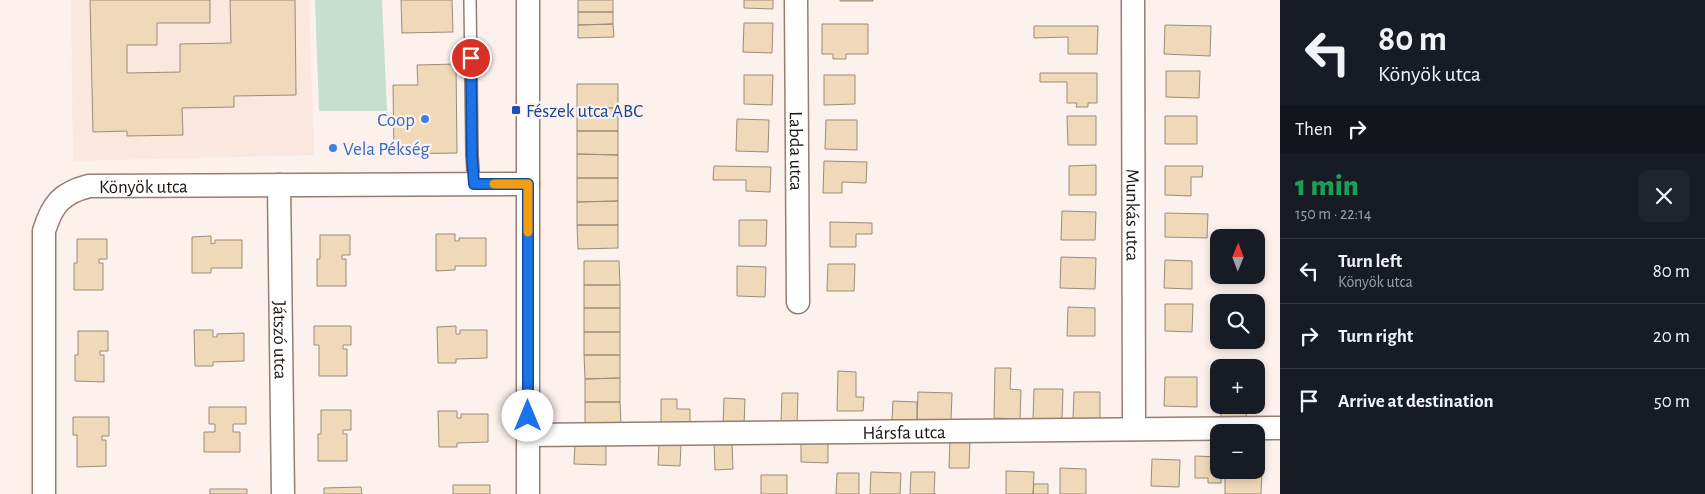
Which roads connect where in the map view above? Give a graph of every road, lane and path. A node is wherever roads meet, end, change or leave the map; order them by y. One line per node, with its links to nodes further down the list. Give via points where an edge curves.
1 (470, 0): 5 (lane)
2 (528, 0): 6 (street)
3 (796, 0): 8 (street, Labda utca)
4 (1133, 0): 10 (street, Munkás utca)
5 (474, 184): 6 (street, Könyök utca); 7 (street, Könyök utca)
6 (528, 184): 11 (street)
7 (279, 185): 12 (street, Könyök utca, via 89,186 76,189 60,199 50,213 44,231); 13 (street, Játszó utca)
8 (798, 302)
9 (1280, 428): 10 (street, Hársfa utca)
10 (1134, 429): 11 (street, Hársfa utca)
11 (528, 435): 14 (street)
12 (44, 494)
13 (283, 494)
14 (528, 494)

